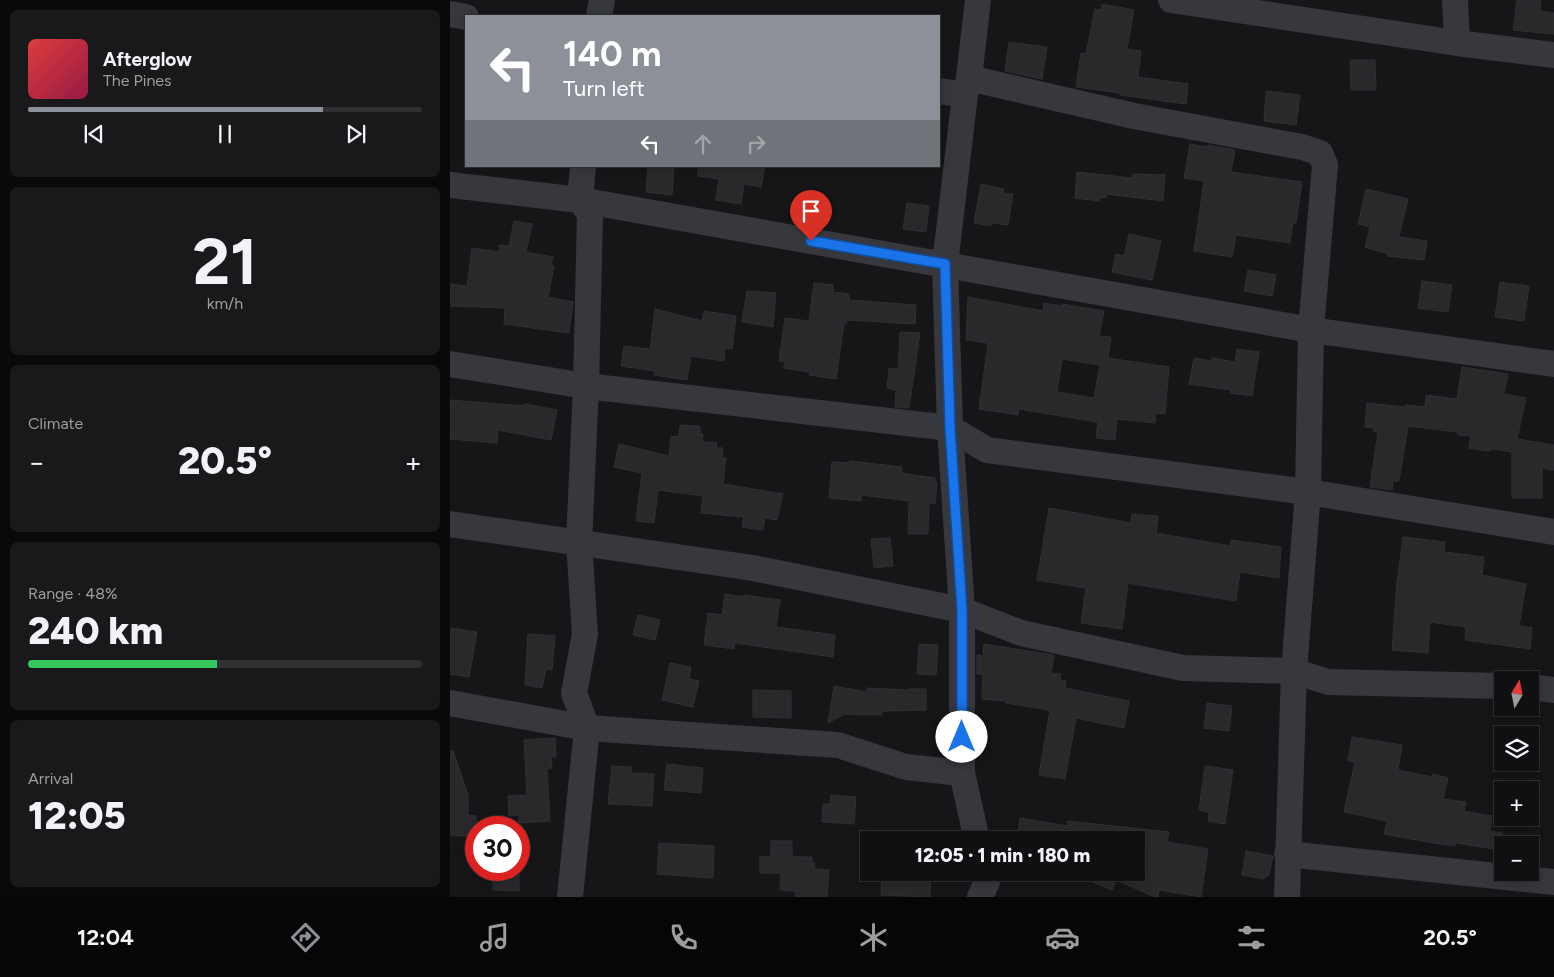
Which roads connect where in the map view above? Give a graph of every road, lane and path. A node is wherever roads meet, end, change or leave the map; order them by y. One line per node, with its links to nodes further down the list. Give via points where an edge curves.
1 (602, 0): 6 (street)
2 (978, 0): 10 (street)
3 (1171, 0): 8 (street)
4 (1455, 0): 8 (street)
5 (450, 14): 7 (street)
6 (600, 15)
7 (465, 17)
8 (1457, 43): 9 (street)
9 (1554, 55)
10 (967, 87): 11 (street); 15 (street); 16 (street, via 1302,147 1320,153 1325,165)
11 (940, 91)
12 (583, 167): 14 (street)
13 (450, 184): 14 (street)
14 (580, 200): 15 (street); 19 (street, via 590,214)
15 (945, 264): 16 (street); 20 (street)
16 (1311, 330): 18 (street); 21 (street)
17 (450, 364): 19 (street)
18 (1554, 364)
19 (586, 386): 20 (street); 24 (street)
20 (950, 428): 21 (street, via 987,450); 25 (street)
21 (1308, 492): 23 (street); 26 (street)
22 (450, 524): 24 (street)
23 (1554, 532)
24 (579, 543): 25 (street, via 753,568); 31 (street, via 585,634 574,693)
25 (962, 610): 26 (street, via 1021,633 1183,668); 32 (street)
26 (1294, 671): 27 (street, via 1328,682); 34 (street)
27 (1494, 686)
28 (1539, 688): 29 (street)
29 (1554, 690)
30 (450, 703): 31 (street)
31 (587, 728): 32 (street, via 838,745 906,767); 37 (street)
32 (962, 773): 33 (street)
33 (975, 831)
34 (1287, 854): 36 (street); 39 (street)
35 (987, 881): 38 (street)
36 (1554, 882)
37 (570, 897)
38 (980, 897)
39 (1287, 897)

